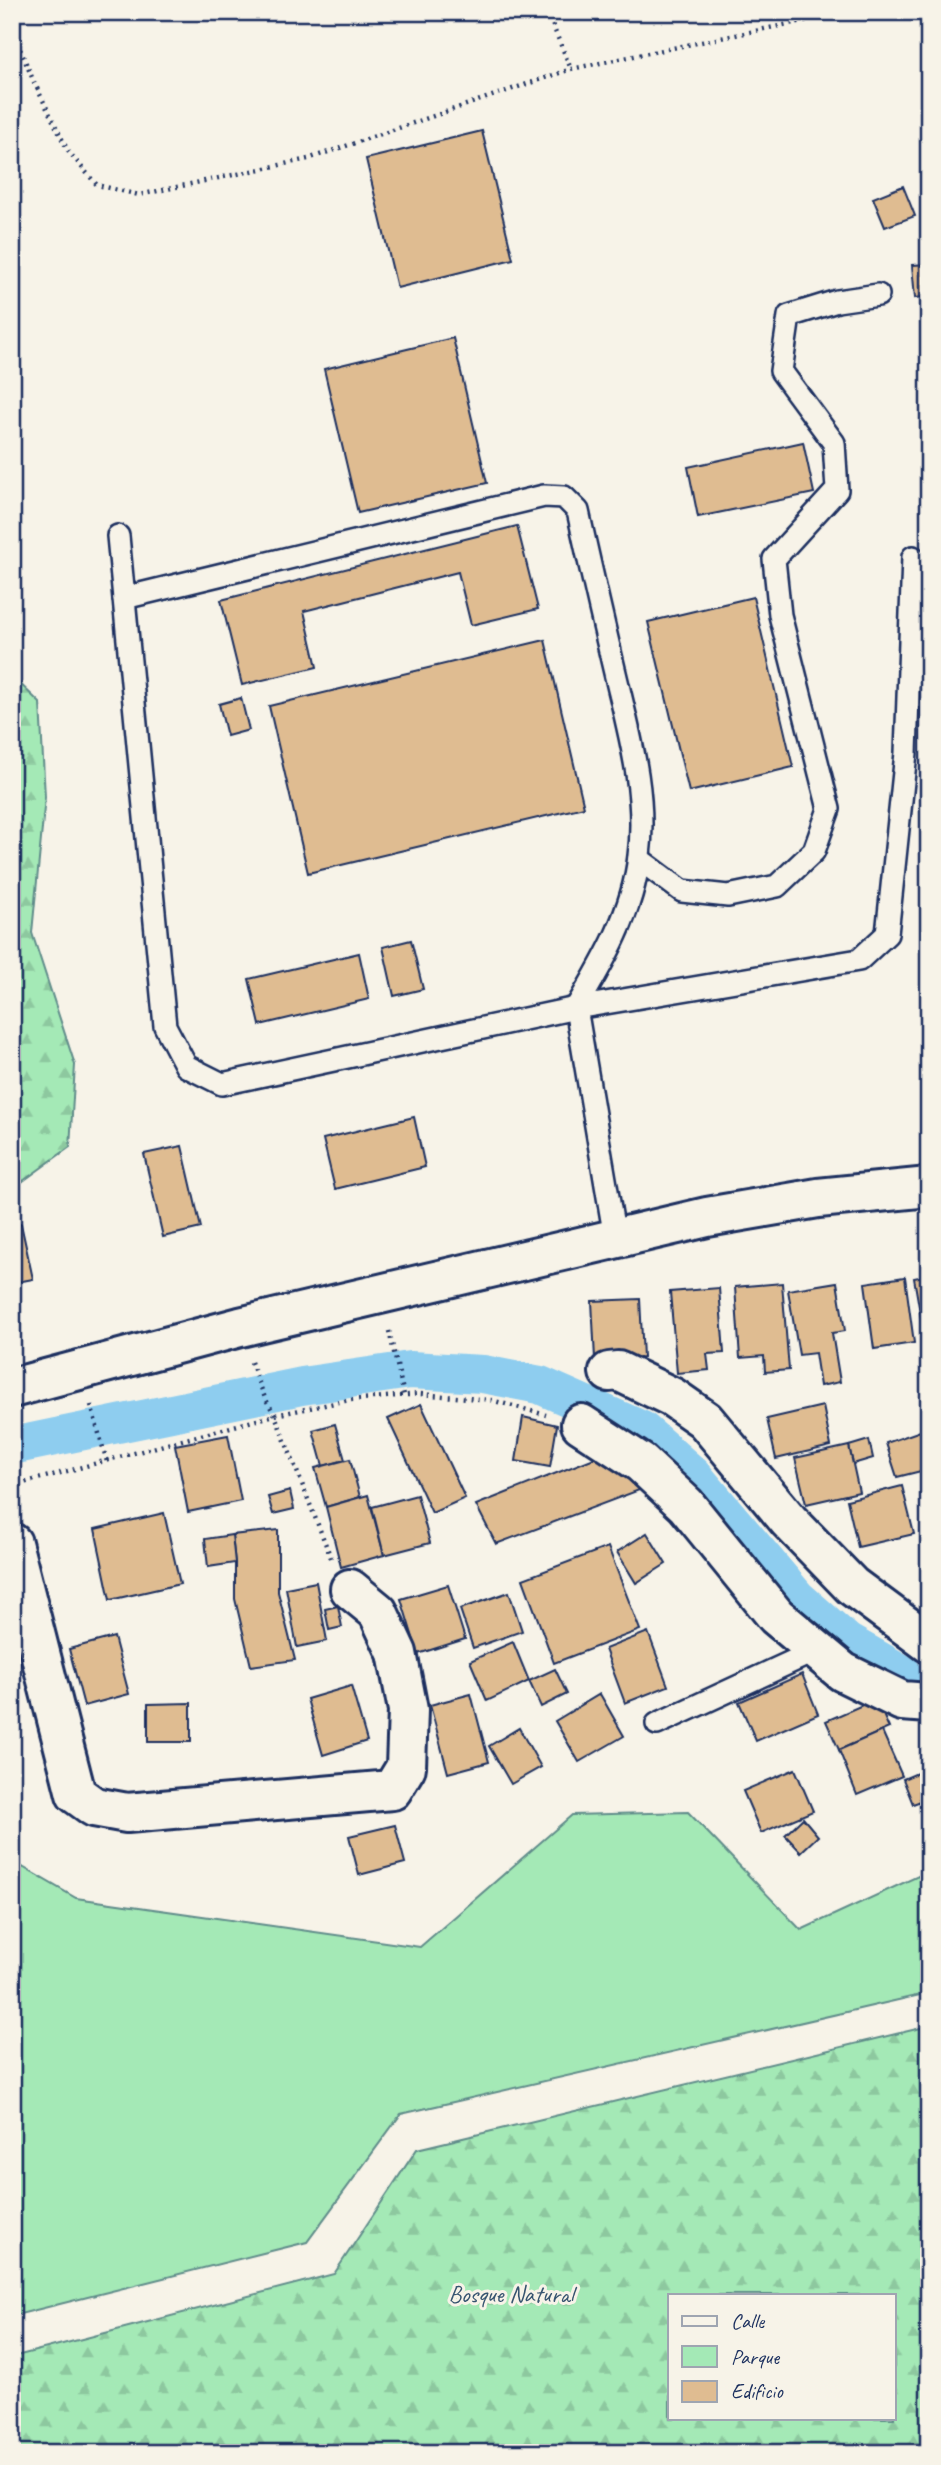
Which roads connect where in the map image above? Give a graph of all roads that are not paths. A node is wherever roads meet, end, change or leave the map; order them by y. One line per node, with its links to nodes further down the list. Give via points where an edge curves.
1 (878, 295): 5 (lane, via 837,301 789,316 781,371 834,443 837,490 774,559 780,615 829,809 814,851 777,886 727,896 682,891)
2 (118, 536): 4 (lane)
3 (913, 557): 6 (lane, via 906,753 887,934 859,960)
4 (124, 598): 5 (lane, via 544,496 564,497 578,511 633,751 642,818); 6 (lane, via 165,1026 186,1066 222,1084)
5 (639, 859): 6 (lane, via 610,952)
6 (576, 1008): 8 (lane)
7 (929, 1187): 8 (street, via 818,1198)
8 (615, 1238): 10 (street, via 240,1326)
9 (608, 1372): 14 (street, via 618,1371 672,1397 705,1420 789,1521 852,1586)
10 (12, 1388)
11 (581, 1424): 15 (street, via 641,1463 685,1505 776,1616)
12 (12, 1543): 13 (street, via 76,1794 93,1807 127,1813 391,1790 406,1767 408,1710 397,1653 378,1612)
13 (350, 1589)
14 (929, 1643)
15 (817, 1650): 16 (street, via 843,1672 902,1701); 17 (lane)
16 (929, 1703)
17 (657, 1724)

